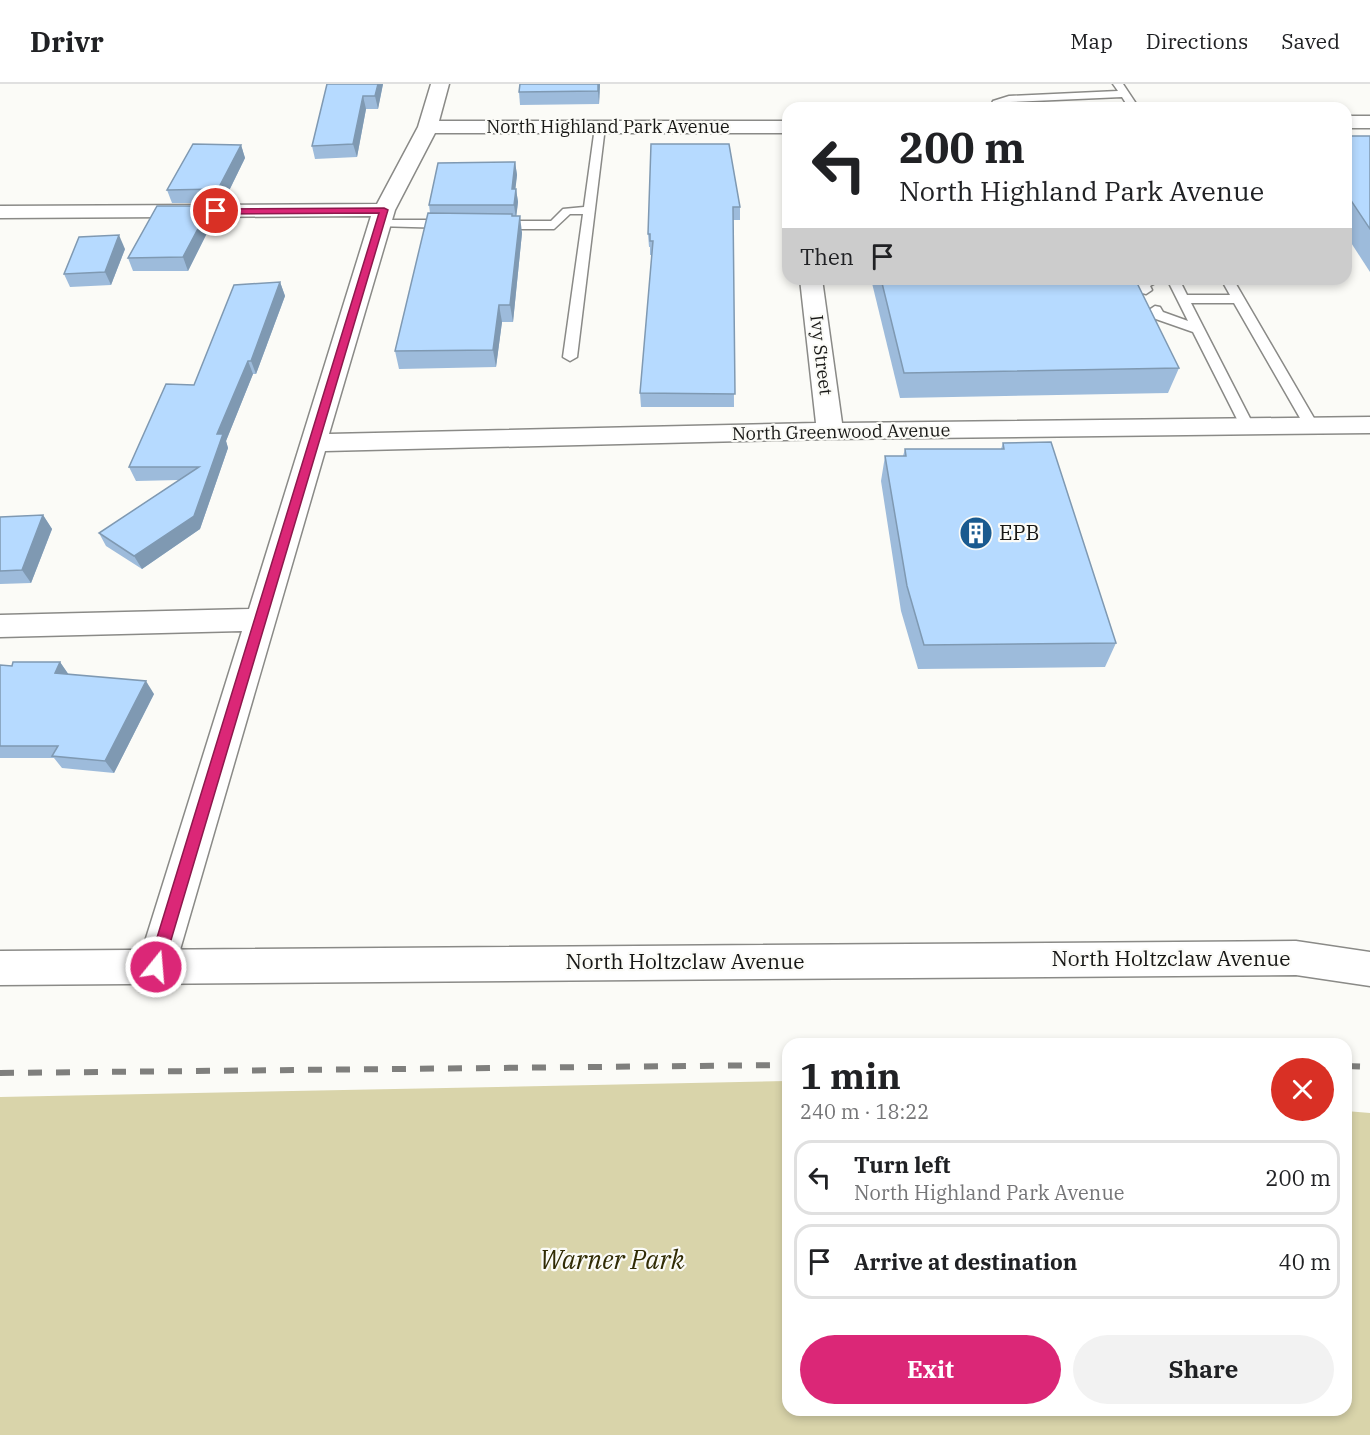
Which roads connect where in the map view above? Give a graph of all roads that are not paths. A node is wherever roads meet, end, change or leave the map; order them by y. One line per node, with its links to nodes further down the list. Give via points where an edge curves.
1 (440, 84): 7 (street)
2 (1121, 89): 3 (lane); 4 (lane)
3 (1002, 102)
4 (1130, 102)
5 (1352, 122): 6 (street)
6 (1370, 122)
7 (428, 127): 8 (street, North Highland Park Avenue); 12 (street)
8 (600, 127): 9 (street, North Highland Park Avenue); 10 (lane)
9 (782, 127)
10 (589, 210): 14 (lane, via 567,211 554,225); 24 (lane)
11 (0, 212): 12 (street)
12 (382, 217): 13 (lane); 29 (street)
13 (461, 224)
14 (484, 225)
15 (812, 285): 28 (street, Ivy Street)
16 (1143, 285): 19 (lane)
17 (1176, 285): 20 (lane)
18 (1231, 285): 21 (lane)
19 (1146, 290)
20 (1183, 299): 21 (lane); 23 (lane)
21 (1239, 299): 26 (lane)
22 (1155, 310): 23 (lane, via 1158,315)
23 (1200, 330): 27 (lane)
24 (570, 357)
25 (1370, 424): 26 (street, North Greenwood Avenue)
26 (1311, 425): 27 (street, North Greenwood Avenue)
27 (1247, 426): 28 (street, North Greenwood Avenue)
28 (830, 431): 29 (street, North Greenwood Avenue)
29 (313, 442): 30 (street)
30 (258, 620): 31 (street); 32 (street)
31 (0, 626)
32 (156, 967): 33 (street, North Holtzclaw Avenue); 34 (street, North Holtzclaw Avenue, via 1296,958)
33 (0, 968)
34 (1370, 969)

